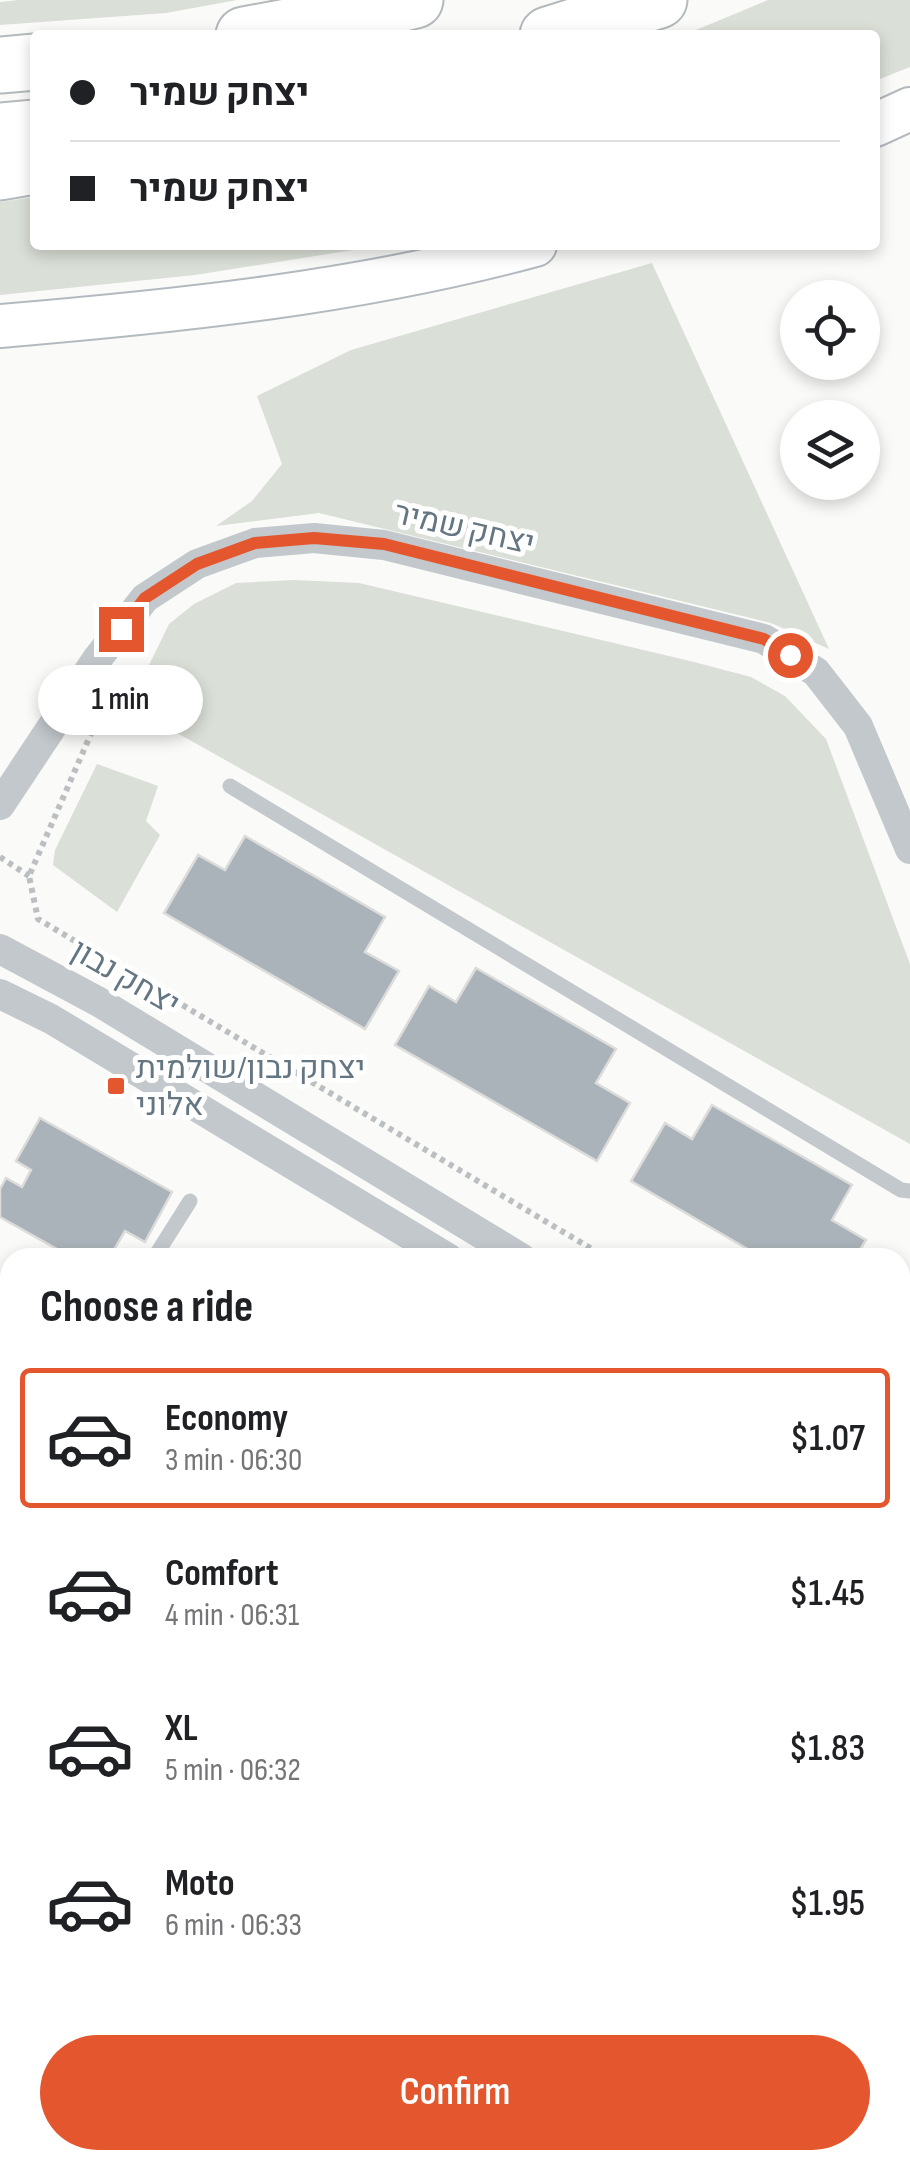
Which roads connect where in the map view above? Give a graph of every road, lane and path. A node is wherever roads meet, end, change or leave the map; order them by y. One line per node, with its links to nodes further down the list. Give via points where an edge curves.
1 (415, 0): 4 (highway)
2 (659, 0): 5 (highway)
3 (676, 0): 6 (highway)
4 (271, 30)
5 (564, 30)
6 (608, 30)
7 (30, 62): 8 (highway)
8 (0, 65)
9 (30, 128): 10 (highway)
10 (0, 131)
11 (30, 167): 12 (highway)
12 (0, 172)
13 (513, 250): 14 (main road, via 283,295)
14 (0, 326)
15 (106, 701): 20 (path)
16 (230, 786): 23 (lane)
17 (0, 805): 18 (street, יצחק שמיר, via 145,598 226,553 314,538 384,544 764,639 816,672 858,726)
18 (910, 849)
19 (0, 857): 20 (path)
20 (30, 876): 28 (path, via 38,919 47,926)
21 (0, 949): 27 (street, יצחק נבון)
22 (0, 994): 26 (street)
23 (910, 1191)
24 (190, 1201): 25 (lane)
25 (160, 1248)
26 (431, 1248)
27 (504, 1248)
28 (590, 1248)

